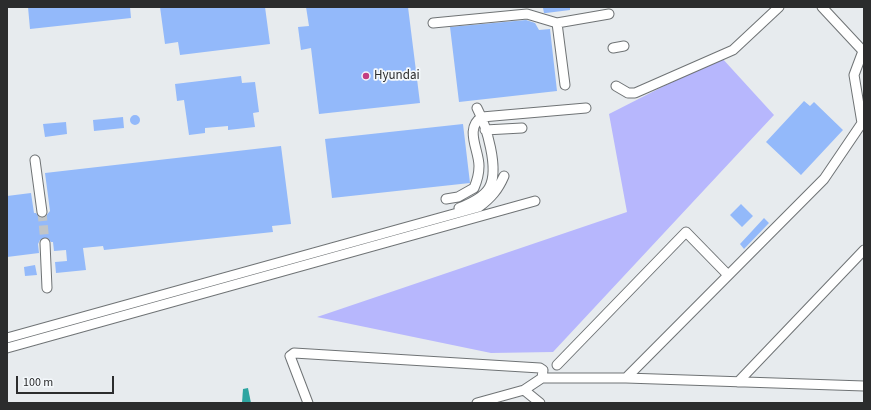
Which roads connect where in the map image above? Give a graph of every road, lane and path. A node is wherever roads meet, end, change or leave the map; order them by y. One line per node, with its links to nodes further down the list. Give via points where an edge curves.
1 (779, 7): 9 (lane, via 733,50 635,93 628,93)
2 (822, 7): 23 (lane, via 863,51 854,75 862,123 824,179)
3 (609, 14): 5 (lane)
4 (433, 23): 5 (lane, via 527,14)
5 (557, 23): 8 (lane)
6 (624, 46): 7 (lane)
7 (613, 48)
8 (565, 85)
9 (616, 86)
10 (477, 108): 12 (lane)
11 (586, 108): 12 (lane)
12 (482, 117): 14 (lane); 17 (lane, via 473,127 479,166 474,188 458,197)
13 (522, 128): 14 (lane)
14 (485, 130): 20 (lane, via 494,169 489,187 481,197 460,208 430,216)
15 (35, 160): 19 (lane)
16 (504, 176): 20 (lane, via 499,189 479,207)
17 (446, 199)
18 (535, 201): 26 (lane)
19 (42, 212)
20 (407, 227): 25 (lane)
21 (45, 243): 24 (lane)
22 (864, 250): 30 (lane)
23 (728, 275): 27 (lane, via 686,232); 29 (lane)
24 (47, 288)
25 (7, 338)
26 (7, 348)
27 (557, 365)
28 (542, 378): 29 (lane); 32 (lane); 33 (lane, via 543,370 540,368 294,353 290,356)
29 (626, 378): 30 (lane)
30 (738, 382): 31 (lane)
31 (864, 386)
32 (524, 390): 34 (lane); 35 (lane)
33 (308, 403)
34 (477, 403)
35 (540, 403)

